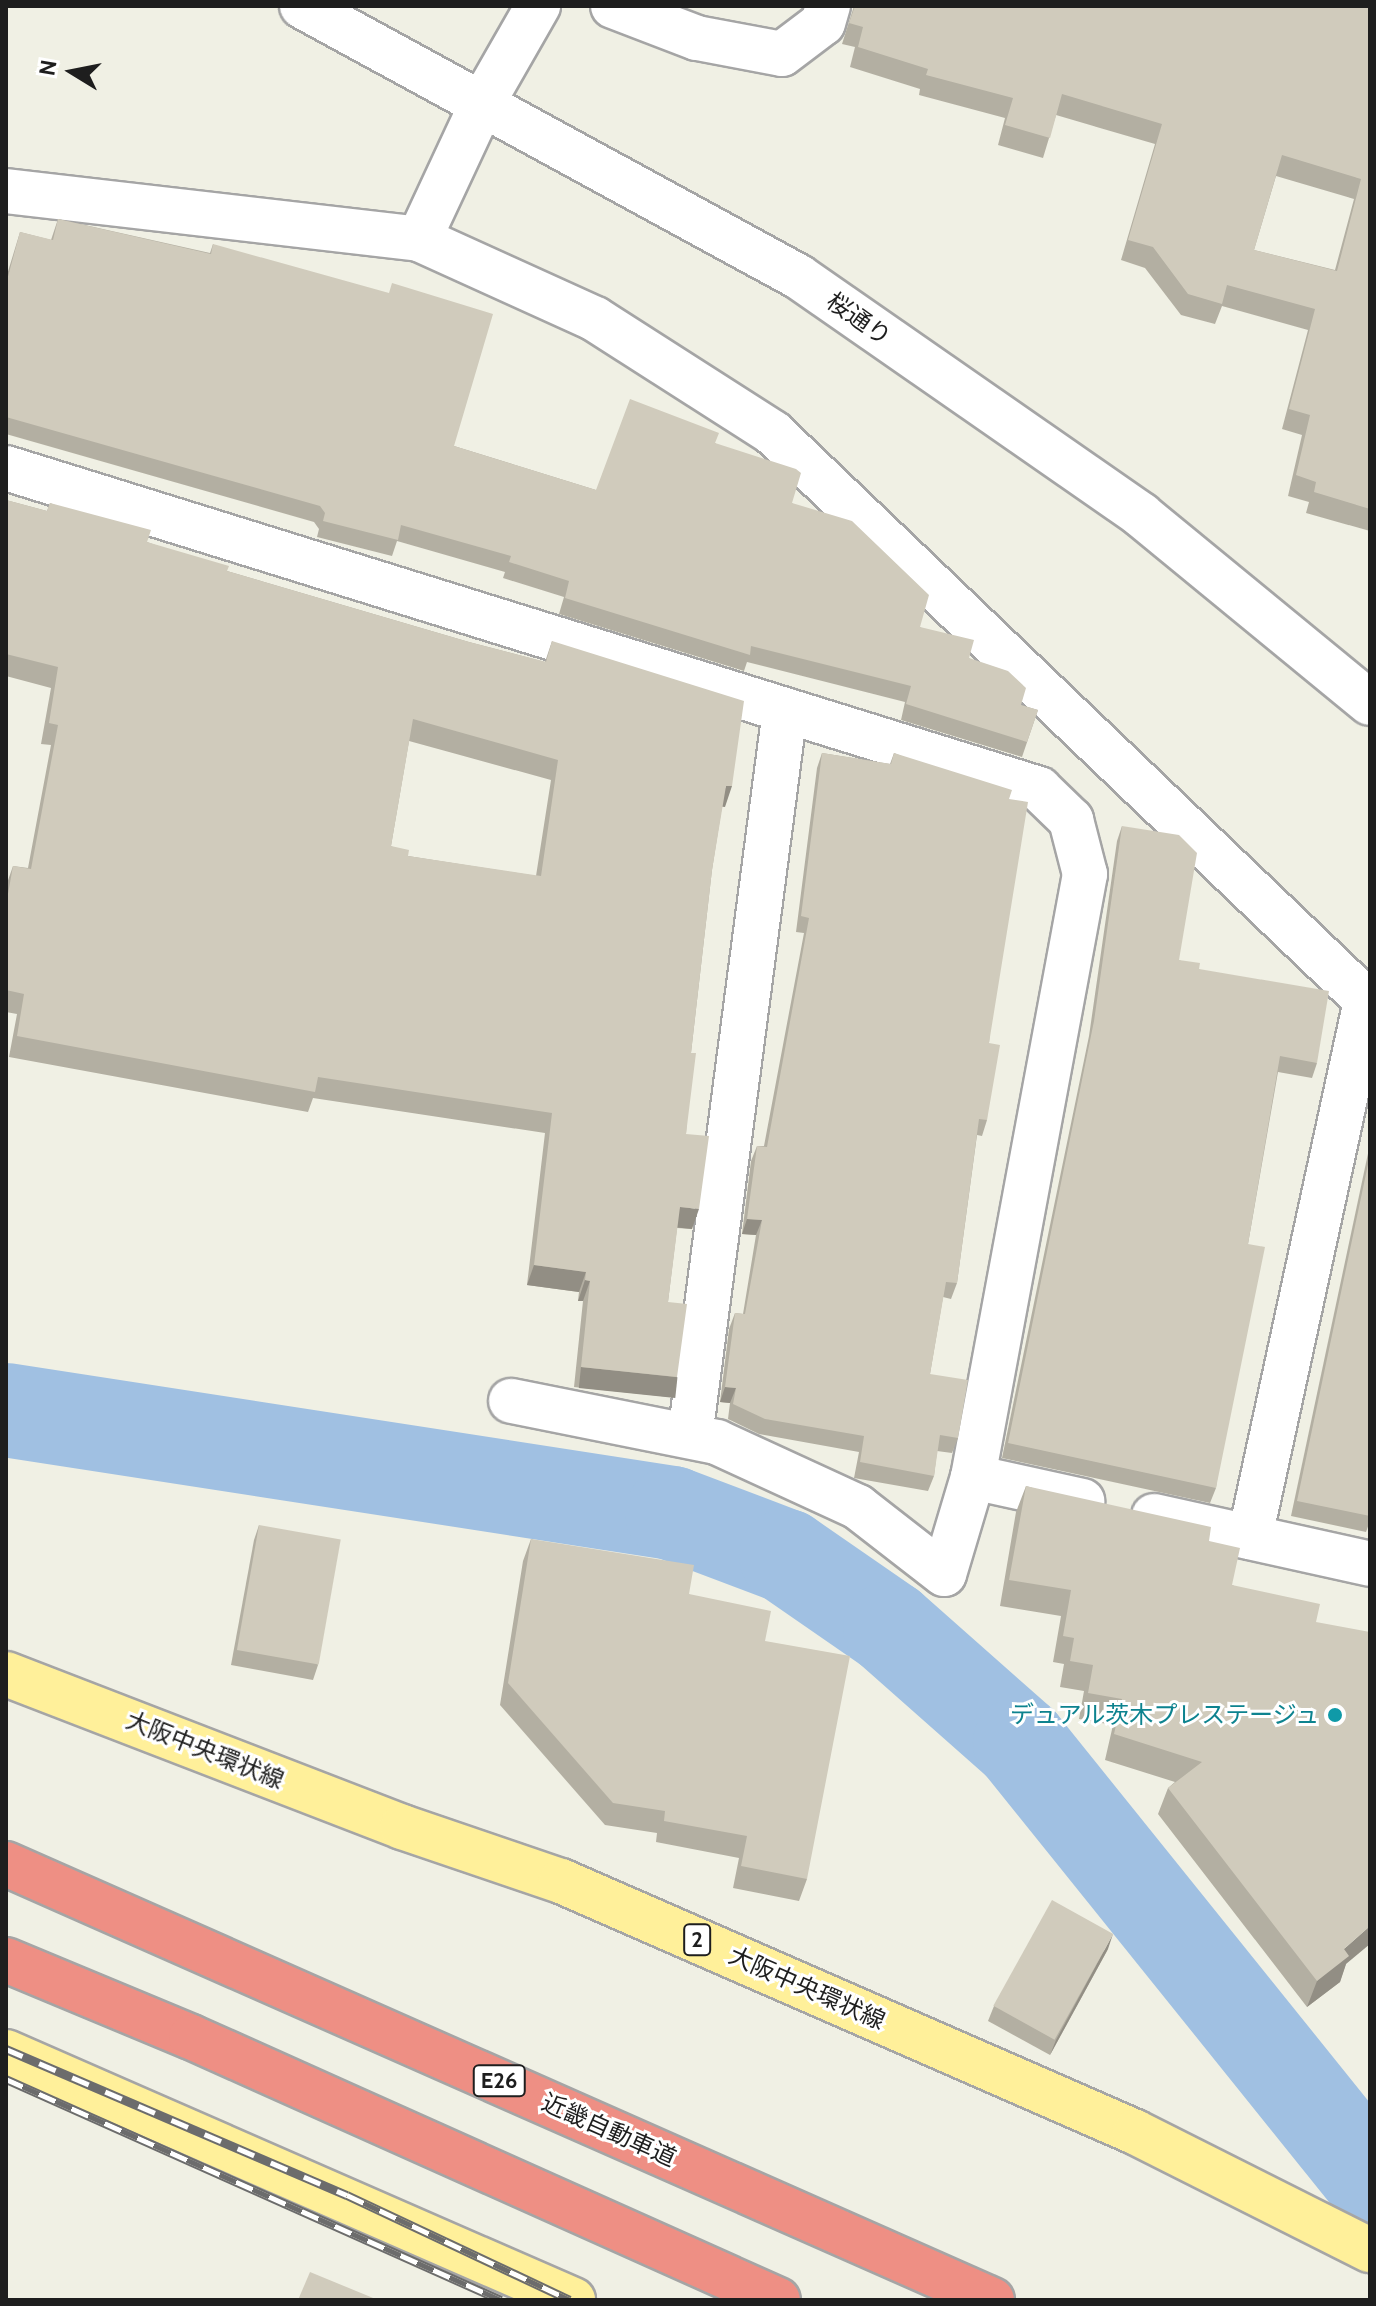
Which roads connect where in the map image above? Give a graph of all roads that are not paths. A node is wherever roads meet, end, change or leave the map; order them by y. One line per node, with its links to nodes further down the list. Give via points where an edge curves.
1 (302, 6): 5 (street, 桜通り)
2 (538, 6): 5 (street)
3 (613, 6): 4 (street, via 697,38 782,54 823,23)
4 (828, 6)
5 (483, 102): 7 (street); 9 (street, 桜通り, via 799,277 1141,515)
6 (6, 191): 7 (street)
7 (419, 239): 11 (street, via 595,319 773,433)
8 (6, 468): 10 (street)
9 (1370, 703)
10 (785, 710): 13 (street); 14 (street, via 1039,789 1071,820 1085,874)
11 (1368, 1003): 15 (street)
12 (511, 1401): 13 (street)
13 (690, 1436): 14 (street, via 717,1442 858,1507 944,1574)
14 (973, 1477): 15 (street)
15 (1250, 1537): 16 (street)
16 (1370, 1564)
17 (6, 1674): 21 (main road, 大阪中央環状線 / 2, via 402,1827 561,1881 1135,2132)
18 (6, 1864): 24 (highway, 近畿自動車道 / E26)
19 (6, 1960): 23 (highway, via 191,2037)
20 (6, 2052): 22 (main road)
21 (1370, 2250)
22 (573, 2300)
23 (778, 2300)
24 (992, 2300)

